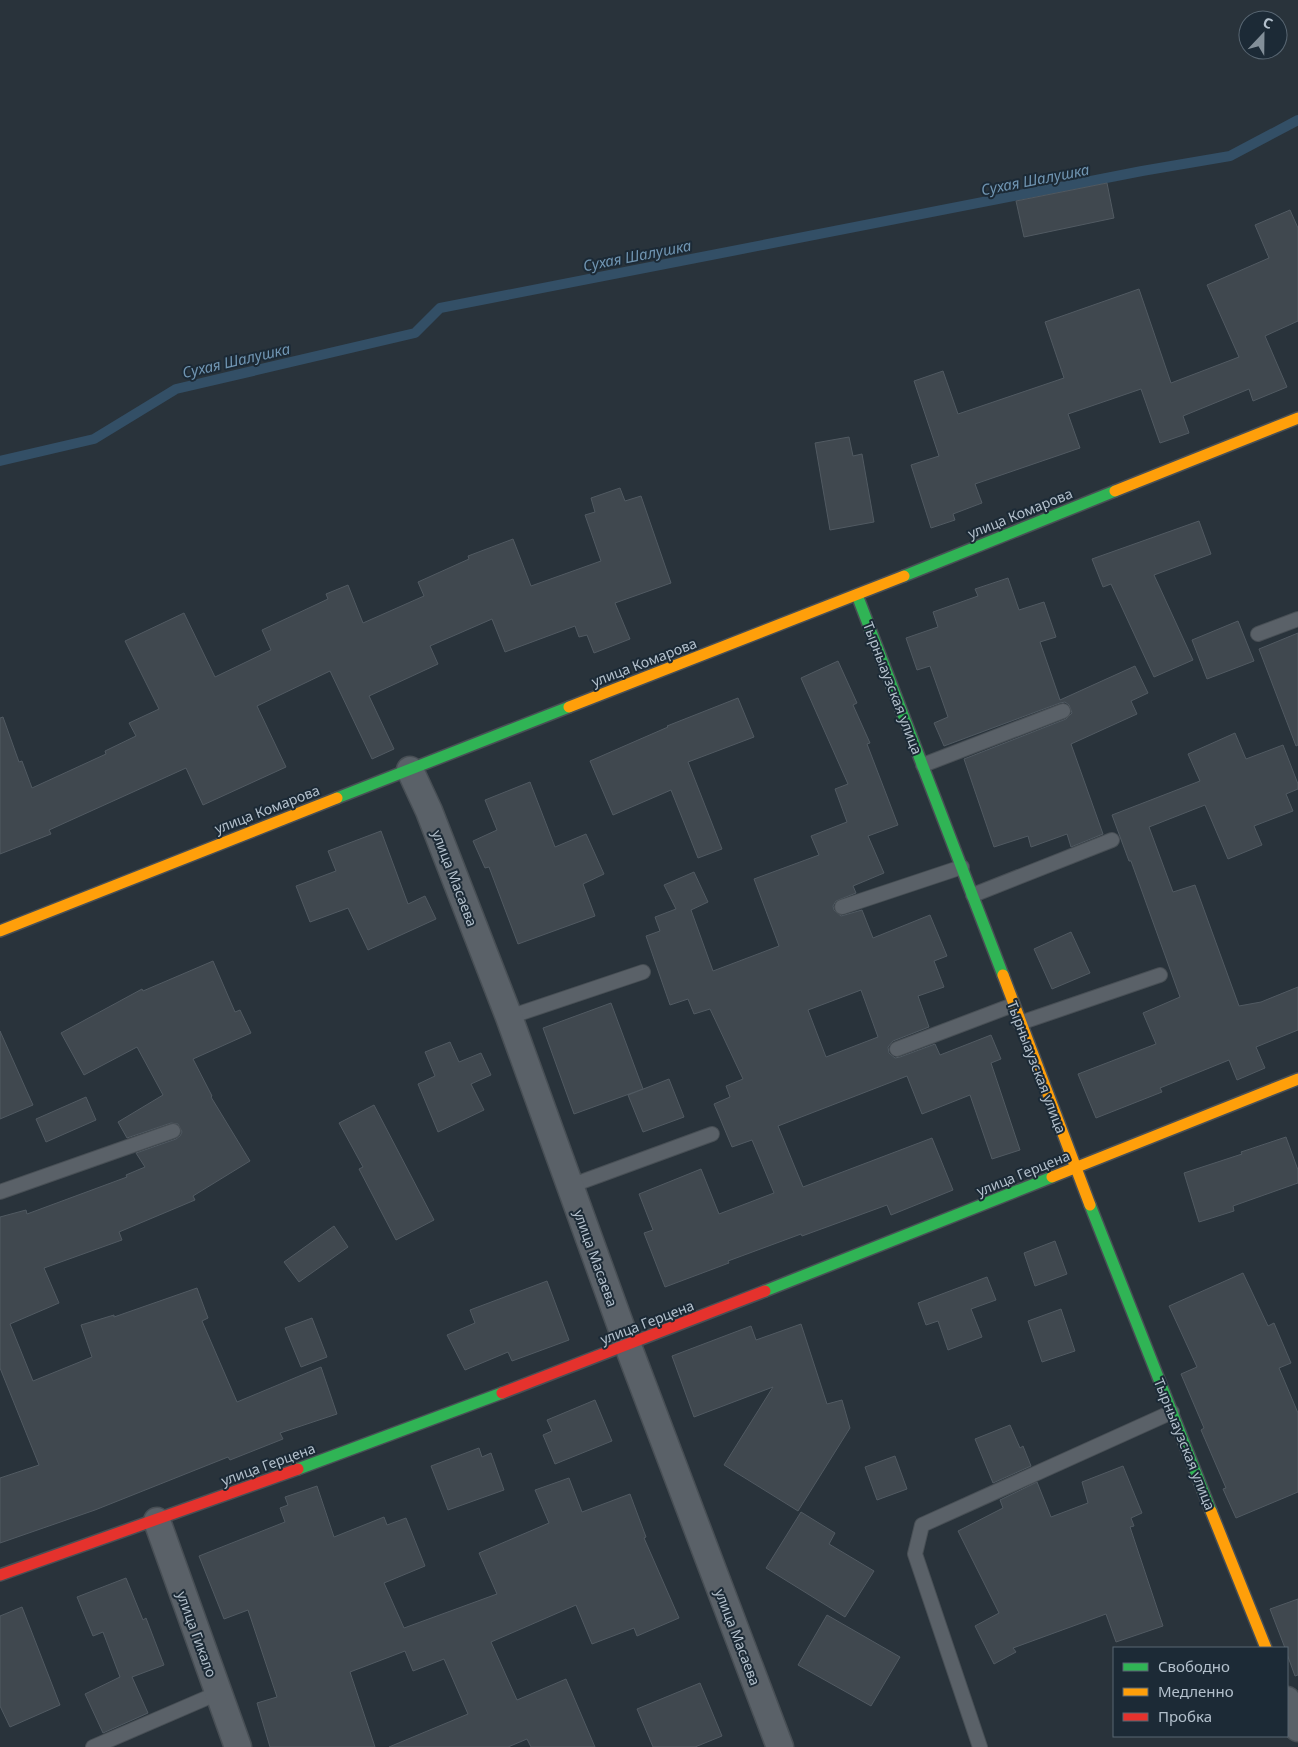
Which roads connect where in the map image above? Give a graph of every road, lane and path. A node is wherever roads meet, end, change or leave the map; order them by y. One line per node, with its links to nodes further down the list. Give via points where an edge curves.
1 (1298, 418): 2 (street, улица Комарова)
2 (856, 595): 6 (street, Тырныаузская улица); 7 (street, улица Комарова)
3 (1298, 619): 4 (lane)
4 (1258, 634)
5 (1063, 711): 6 (lane)
6 (923, 766): 9 (street, Тырныаузская улица)
7 (410, 770): 12 (street, улица Комарова); 16 (street, улица Масаева)
8 (1112, 840): 10 (lane)
9 (962, 867): 10 (street, Тырныаузская улица); 11 (lane)
10 (973, 895): 15 (street, Тырныаузская улица)
11 (842, 907)
12 (0, 931)
13 (643, 972): 16 (lane)
14 (1160, 975): 17 (lane)
15 (1013, 1005): 17 (street, Тырныаузская улица); 18 (lane)
16 (509, 1017): 23 (street, улица Масаева)
17 (1020, 1023): 22 (street, Тырныаузская улица)
18 (897, 1049)
19 (1298, 1079): 22 (street, улица Герцена)
20 (173, 1131): 24 (lane)
21 (712, 1134): 23 (lane)
22 (1075, 1168): 25 (street, улица Герцена); 26 (street, Тырныаузская улица)
23 (570, 1186): 25 (street, улица Масаева)
24 (0, 1192)
25 (628, 1346): 27 (street, улица Герцена); 35 (street, улица Масаева)
26 (1172, 1412): 29 (street, Тырныаузская улица); 36 (lane, via 922,1525 915,1554)
27 (157, 1521): 28 (street, улица Герцена); 30 (street, улица Гикало)
28 (0, 1575)
29 (1266, 1647)
30 (218, 1693): 33 (lane); 34 (street, улица Гикало)
31 (1288, 1703): 32 (street)
32 (1298, 1728)
33 (93, 1747)
34 (238, 1747)
35 (780, 1747)
36 (980, 1747)

